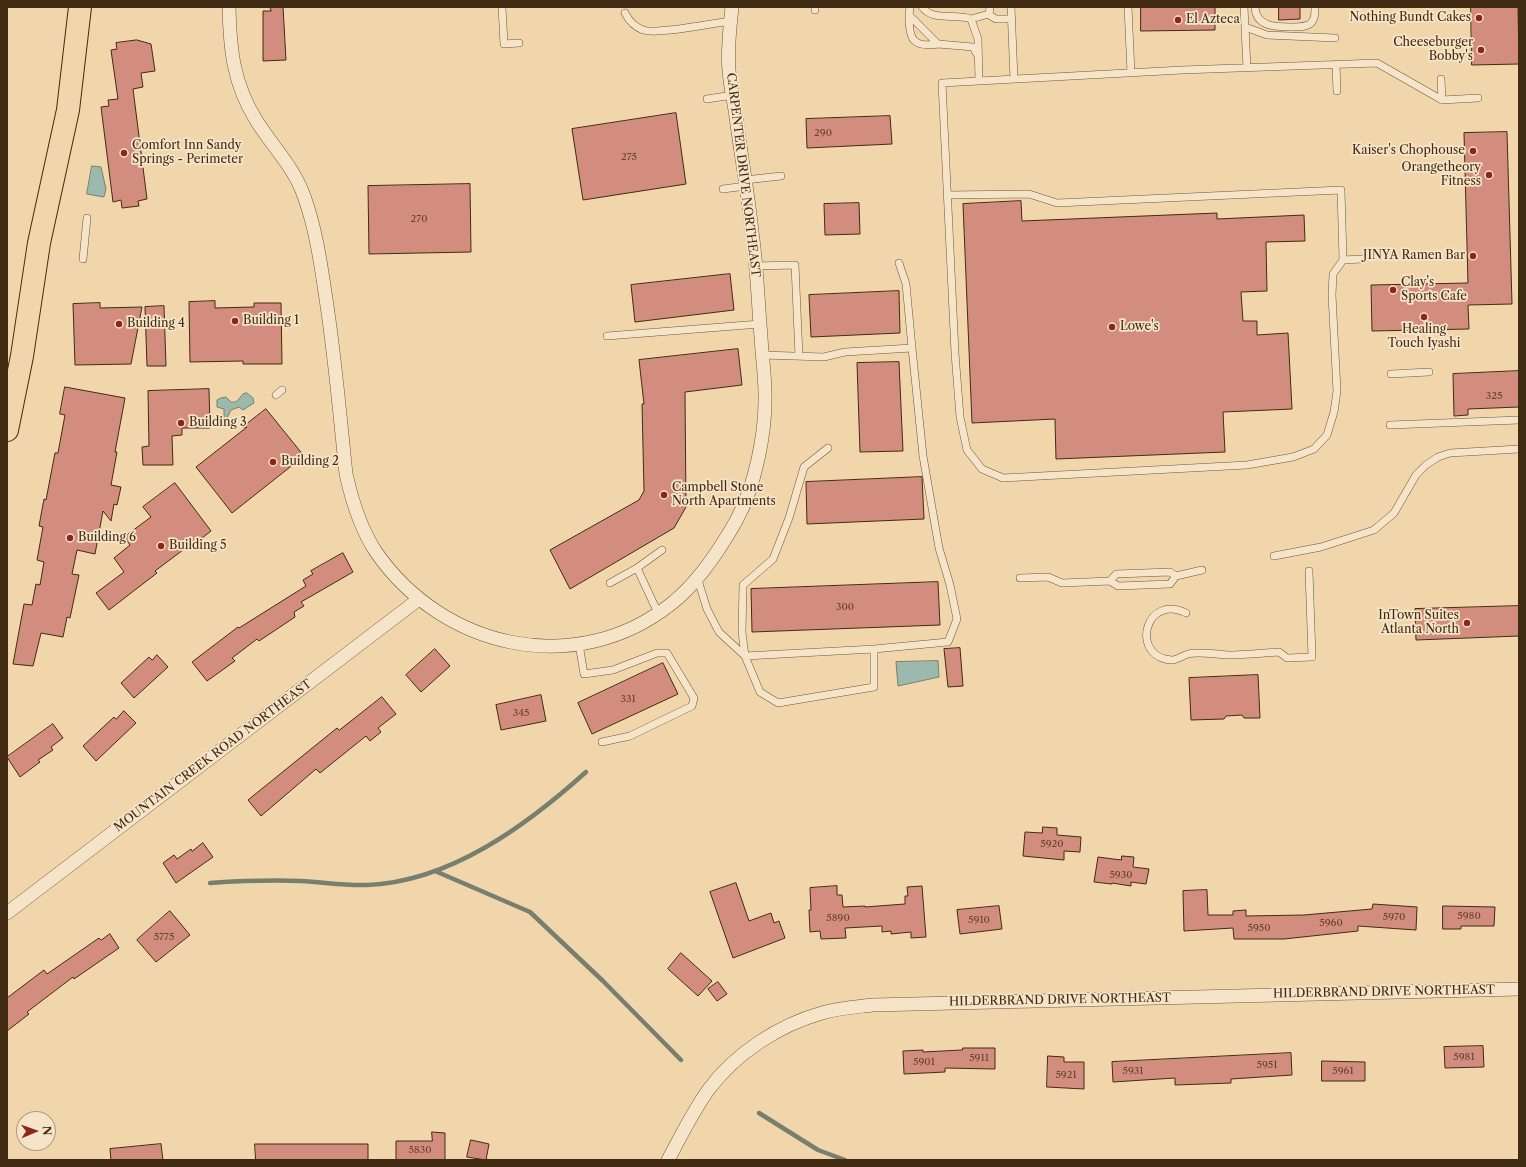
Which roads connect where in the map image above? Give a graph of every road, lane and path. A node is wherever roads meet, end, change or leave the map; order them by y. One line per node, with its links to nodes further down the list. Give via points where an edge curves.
1 (80, 7): 55 (highway, via 68,110 39,243 22,356)
2 (228, 7): 68 (street, CARPENTER DRIVE NORTHEAST, via 233,59 242,92 256,121 291,168 304,195 313,224 329,318 346,474 352,499 362,526 376,552)
3 (502, 7): 20 (lane, via 504,44)
4 (732, 7): 17 (street, CARPENTER DRIVE NORTHEAST)
5 (910, 7): 14 (lane)
6 (922, 7): 15 (lane, via 926,12 937,16)
7 (1011, 7): 16 (lane)
8 (1128, 7): 25 (lane)
9 (1244, 7): 18 (lane)
10 (1255, 7): 11 (lane, via 1261,21 1278,27 1310,24 1315,16)
11 (1315, 7)
12 (989, 10): 15 (lane); 16 (lane, via 990,15 996,19)
13 (625, 13): 17 (lane, via 628,21 643,30 656,31)
14 (909, 16): 21 (lane); 21 (lane, via 909,31 913,39 922,46)
15 (971, 19): 22 (lane, via 978,39)
16 (1012, 19): 26 (lane)
17 (731, 21): 30 (street, CARPENTER DRIVE NORTHEAST, via 729,68)
18 (1245, 27): 19 (lane, via 1267,34); 24 (lane)
19 (1335, 38)
20 (519, 43)
21 (938, 44): 22 (lane, via 973,47)
22 (979, 58): 28 (lane)
23 (1336, 64): 24 (lane); 29 (lane); 33 (lane, via 1377,63)
24 (1247, 68): 25 (lane)
25 (1131, 73): 26 (lane)
26 (1014, 79): 28 (lane)
27 (1441, 80): 33 (lane)
28 (979, 81): 37 (lane, via 942,83)
29 (1337, 91)
30 (733, 95): 32 (lane); 35 (street, CARPENTER DRIVE NORTHEAST)
31 (1478, 98): 33 (lane)
32 (707, 99)
33 (1442, 100)
34 (781, 176): 35 (lane)
35 (745, 183): 36 (lane); 43 (street, CARPENTER DRIVE NORTHEAST)
36 (723, 189)
37 (948, 195): 41 (lane, via 1029,194 1057,203 1341,190); 41 (lane, via 960,417 967,450 982,469 1003,478 1247,465 1293,457 1314,450 1327,435 1334,412 1336,391 1333,274)
38 (87, 218): 39 (lane)
39 (83, 259)
40 (1362, 259): 41 (lane)
41 (1342, 260)
42 (899, 263): 46 (lane, via 906,284)
43 (755, 266): 44 (street, CARPENTER DRIVE NORTHEAST); 48 (lane, via 795,265)
44 (760, 324): 45 (lane); 47 (street, CARPENTER DRIVE NORTHEAST)
45 (607, 336)
46 (912, 348): 48 (lane, via 845,352 824,357); 72 (lane, via 923,456 939,548 957,619 948,642)
47 (762, 355): 48 (lane); 64 (street, CARPENTER DRIVE NORTHEAST, via 765,396 761,445 749,493 722,545)
48 (800, 356)
49 (1429, 372): 50 (lane)
50 (1391, 374)
51 (282, 390): 52 (lane)
52 (276, 395)
53 (1519, 420): 54 (lane)
54 (1390, 425)
55 (7, 430)
56 (828, 448): 73 (lane, via 804,467 789,518 773,559 743,585 742,632)
57 (1519, 450): 59 (lane, via 1450,453 1438,457 1416,475 1394,513 1374,530 1321,547)
58 (662, 550): 60 (lane)
59 (1274, 556)
60 (637, 568): 67 (lane); 69 (lane)
61 (1202, 570): 63 (lane)
62 (1309, 571): 70 (lane, via 1312,657 1287,658 1279,652 1238,655 1188,654 1172,660 1163,659 1150,648 1146,631 1149,623 1161,611 1170,609)
63 (1176, 576): 66 (lane, via 1170,572 1116,574); 66 (lane, via 1170,584 1118,586)
64 (697, 577): 69 (street, CARPENTER DRIVE NORTHEAST, via 672,603); 73 (lane, via 707,609 719,632)
65 (1020, 578): 66 (lane, via 1048,577 1062,583)
66 (1110, 581)
67 (610, 583)
68 (419, 599): 71 (street, CARPENTER DRIVE NORTHEAST, via 441,616 485,636 533,646); 75 (street, MOUNTAIN CREEK ROAD NORTHEAST)
69 (658, 613): 71 (street, CARPENTER DRIVE NORTHEAST, via 614,635)
70 (1186, 613)
71 (579, 644): 74 (lane, via 584,674 613,670 657,653 667,653 694,698 692,706 637,733)
72 (874, 649): 73 (lane); 73 (lane, via 874,687 778,703 760,692)
73 (745, 656)
74 (602, 742)
75 (7, 913)
76 (1519, 989): 77 (street, HILDERBRAND DRIVE NORTHEAST, via 873,1005 821,1013 789,1025 759,1042 733,1063 710,1088 689,1120)
77 (668, 1160)

